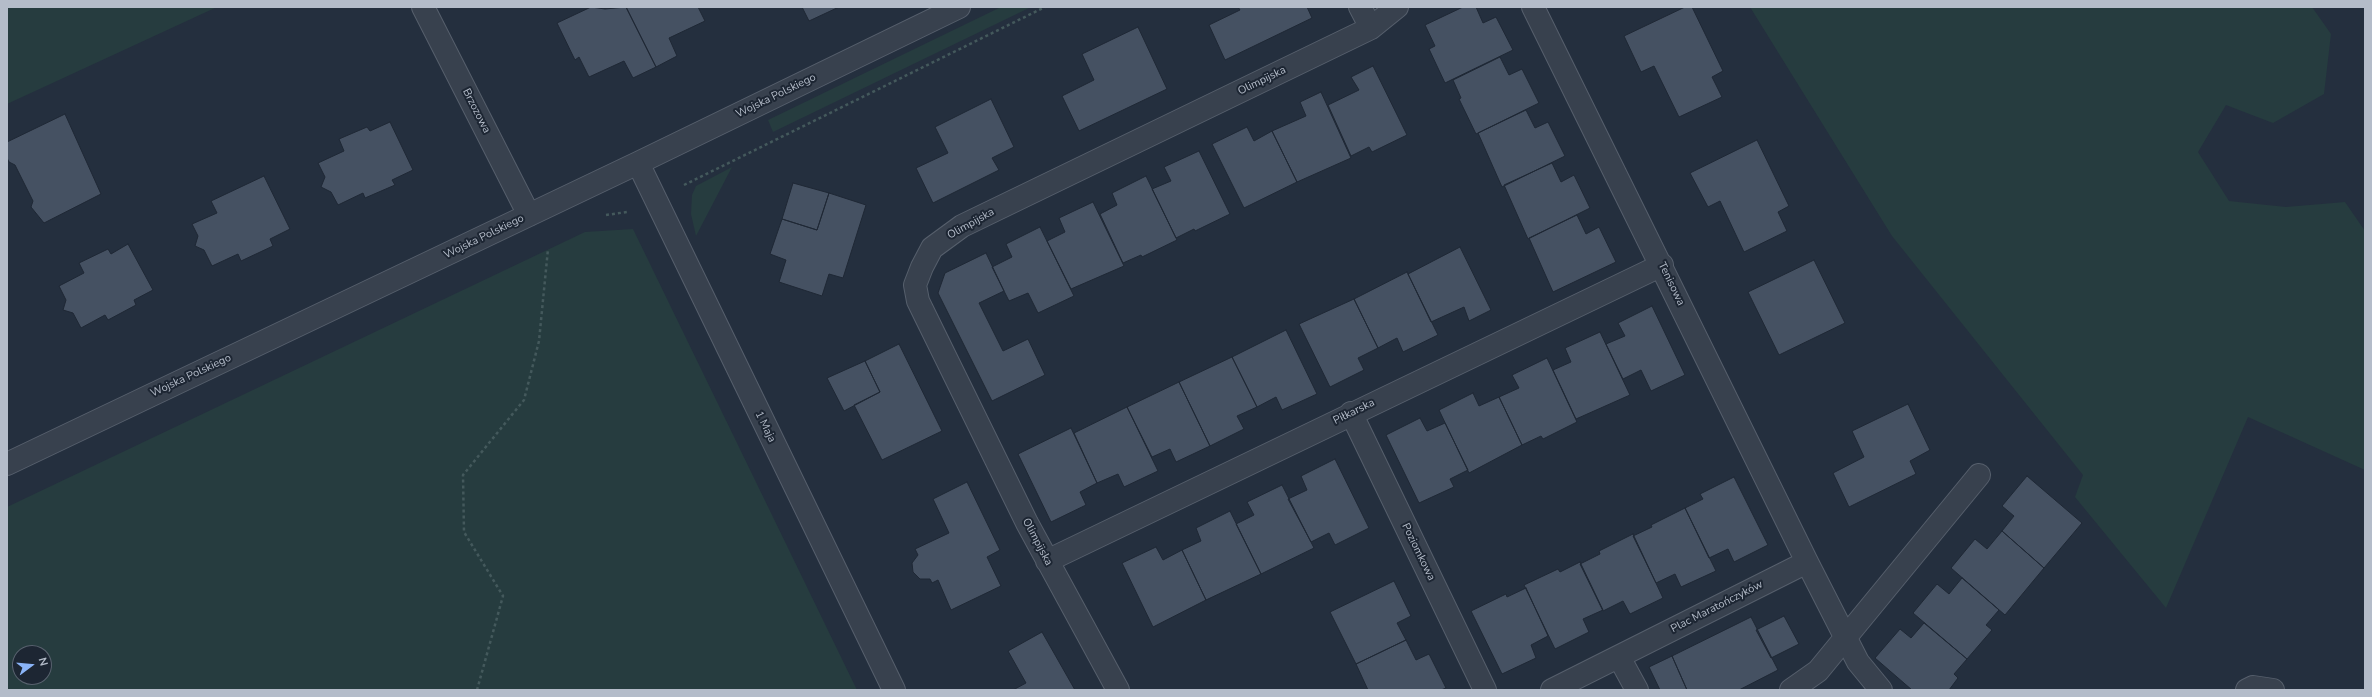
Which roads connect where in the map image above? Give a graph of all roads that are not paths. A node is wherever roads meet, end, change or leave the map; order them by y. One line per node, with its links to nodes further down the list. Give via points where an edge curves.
1 (423, 7): 8 (street, Brzozowa)
2 (960, 7): 7 (street, Wojska Polskiego)
3 (1360, 7): 6 (street)
4 (1397, 7): 6 (street)
5 (1533, 7): 9 (street, Tenisowa)
6 (1371, 28): 13 (street, Olimpijska, via 962,226 932,248 915,285 918,301)
7 (638, 163): 8 (street, Wojska Polskiego); 17 (street, 1 Maja)
8 (530, 215): 11 (street, Wojska Polskiego)
9 (1662, 265): 10 (street, Piłkarska); 14 (street, Tenisowa)
10 (1351, 413): 13 (street, Piłkarska); 19 (street, Poziomkowa)
11 (7, 464)
12 (1979, 475): 15 (street)
13 (1047, 561): 18 (street, Olimpijska)
14 (1807, 562): 15 (street); 16 (street, Plac Maratończyków)
15 (1846, 637): 22 (street, via 1818,671); 23 (street, via 1858,662)
16 (1619, 657): 20 (street, Plac Maratończyków); 21 (street)
17 (894, 690)
18 (1118, 690)
19 (1485, 690)
20 (1552, 690)
21 (1637, 690)
22 (1791, 690)
23 (1881, 690)
24 (2247, 690): 25 (street, via 2253,687)
25 (2273, 690)

